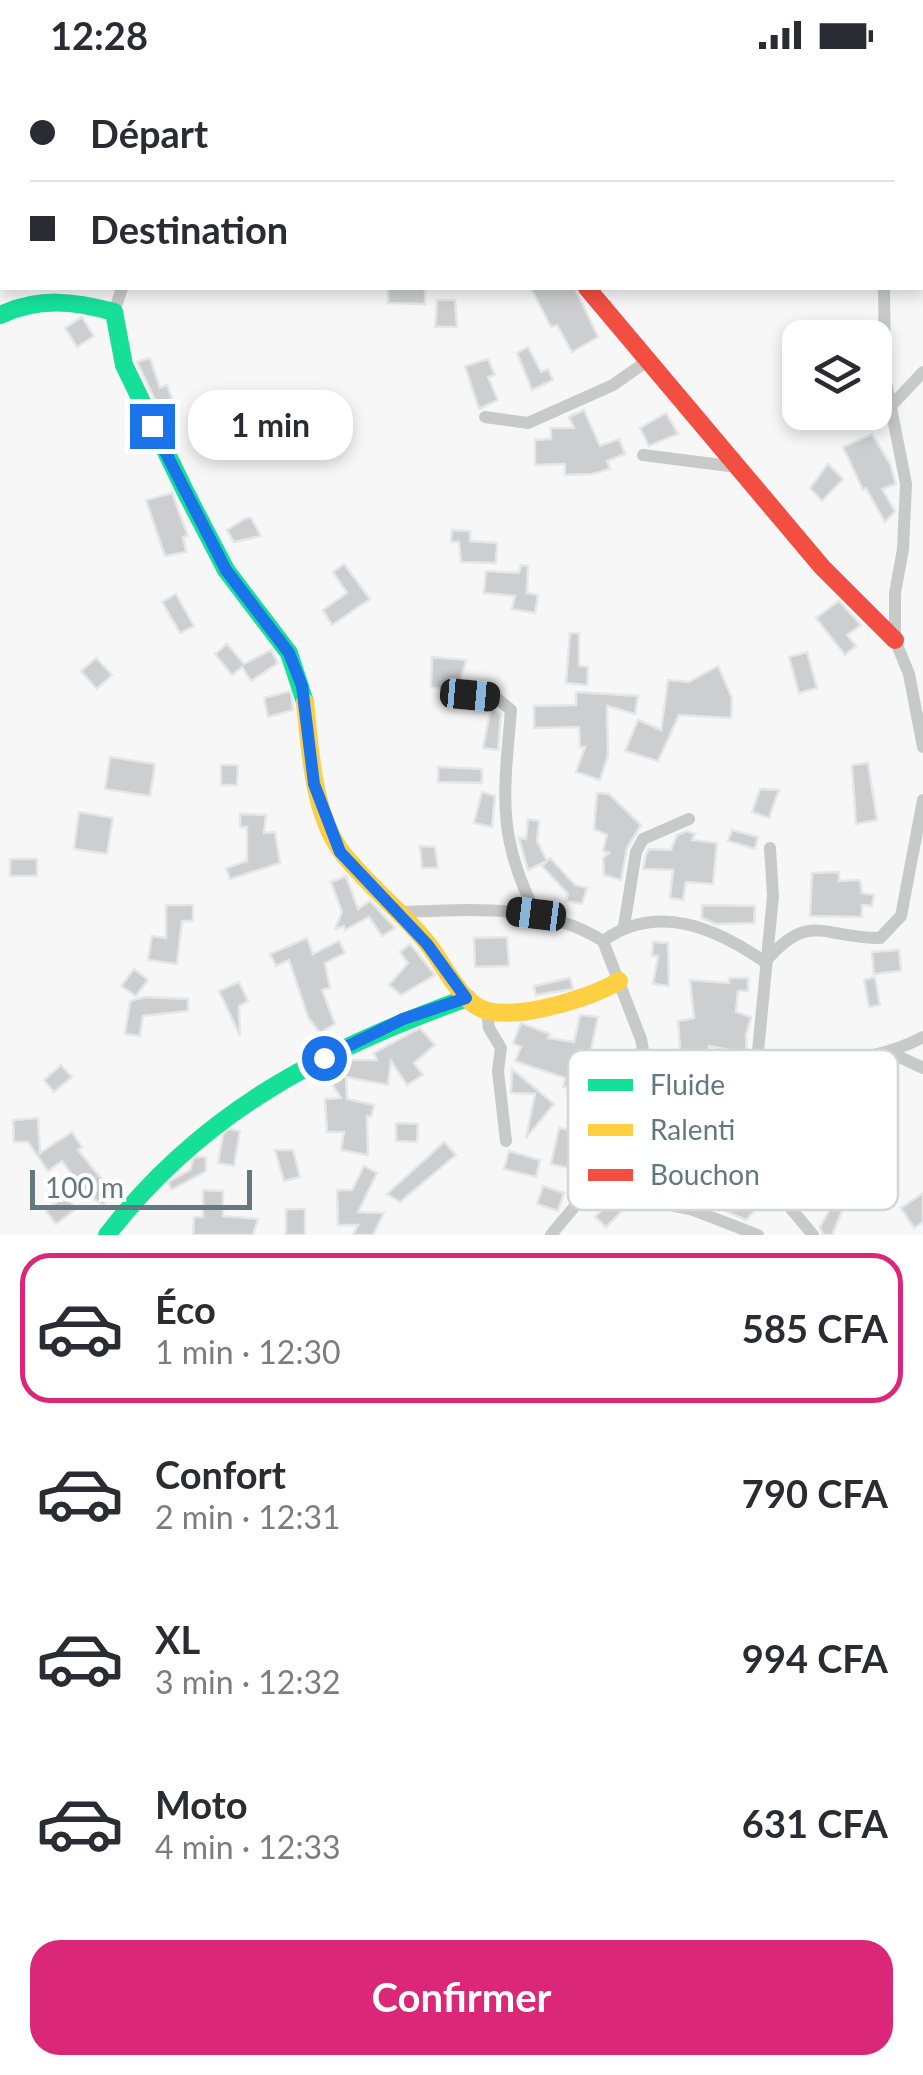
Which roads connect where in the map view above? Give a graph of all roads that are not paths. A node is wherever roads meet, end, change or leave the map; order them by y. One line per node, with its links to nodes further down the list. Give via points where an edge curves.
1 (121, 290): 4 (street)
2 (589, 290): 7 (street)
3 (884, 290): 6 (street)
4 (114, 312): 5 (street, via 57,300 18,305); 19 (street, via 124,365 186,494 226,570 289,653 302,686 314,784 340,852)
5 (0, 315)
6 (884, 320)
7 (650, 359): 10 (street, via 614,385 528,423); 12 (street)
8 (923, 372): 9 (street)
9 (892, 404): 13 (street, via 906,484)
10 (485, 417)
11 (643, 456): 12 (street)
12 (737, 467): 13 (street)
13 (895, 640): 15 (street, via 909,674)
14 (470, 695): 20 (street, via 495,697 511,710 502,782 506,833)
15 (923, 748)
16 (923, 800): 23 (street, via 901,916 880,938 845,938 818,929 787,936)
17 (688, 819): 21 (street, via 644,839 636,852)
18 (770, 848): 23 (street, via 773,896)
19 (399, 912): 20 (street); 25 (street)
20 (536, 914): 22 (street)
21 (624, 926): 22 (street); 23 (street, via 698,925)
22 (603, 941): 24 (street)
23 (765, 962): 29 (street)
24 (619, 981): 26 (street, via 562,1005); 28 (street)
25 (466, 998): 26 (street); 37 (street, via 359,1039 255,1096 148,1182)
26 (488, 1011): 33 (street, via 502,1048)
27 (923, 1037): 30 (street)
28 (642, 1050)
29 (758, 1050)
30 (894, 1050)
31 (898, 1056): 32 (street)
32 (923, 1068)
33 (506, 1141)
34 (572, 1210): 38 (street)
35 (693, 1210): 39 (street)
36 (792, 1210): 40 (street)
37 (107, 1235)
38 (552, 1235)
39 (758, 1235)
40 (812, 1235)

